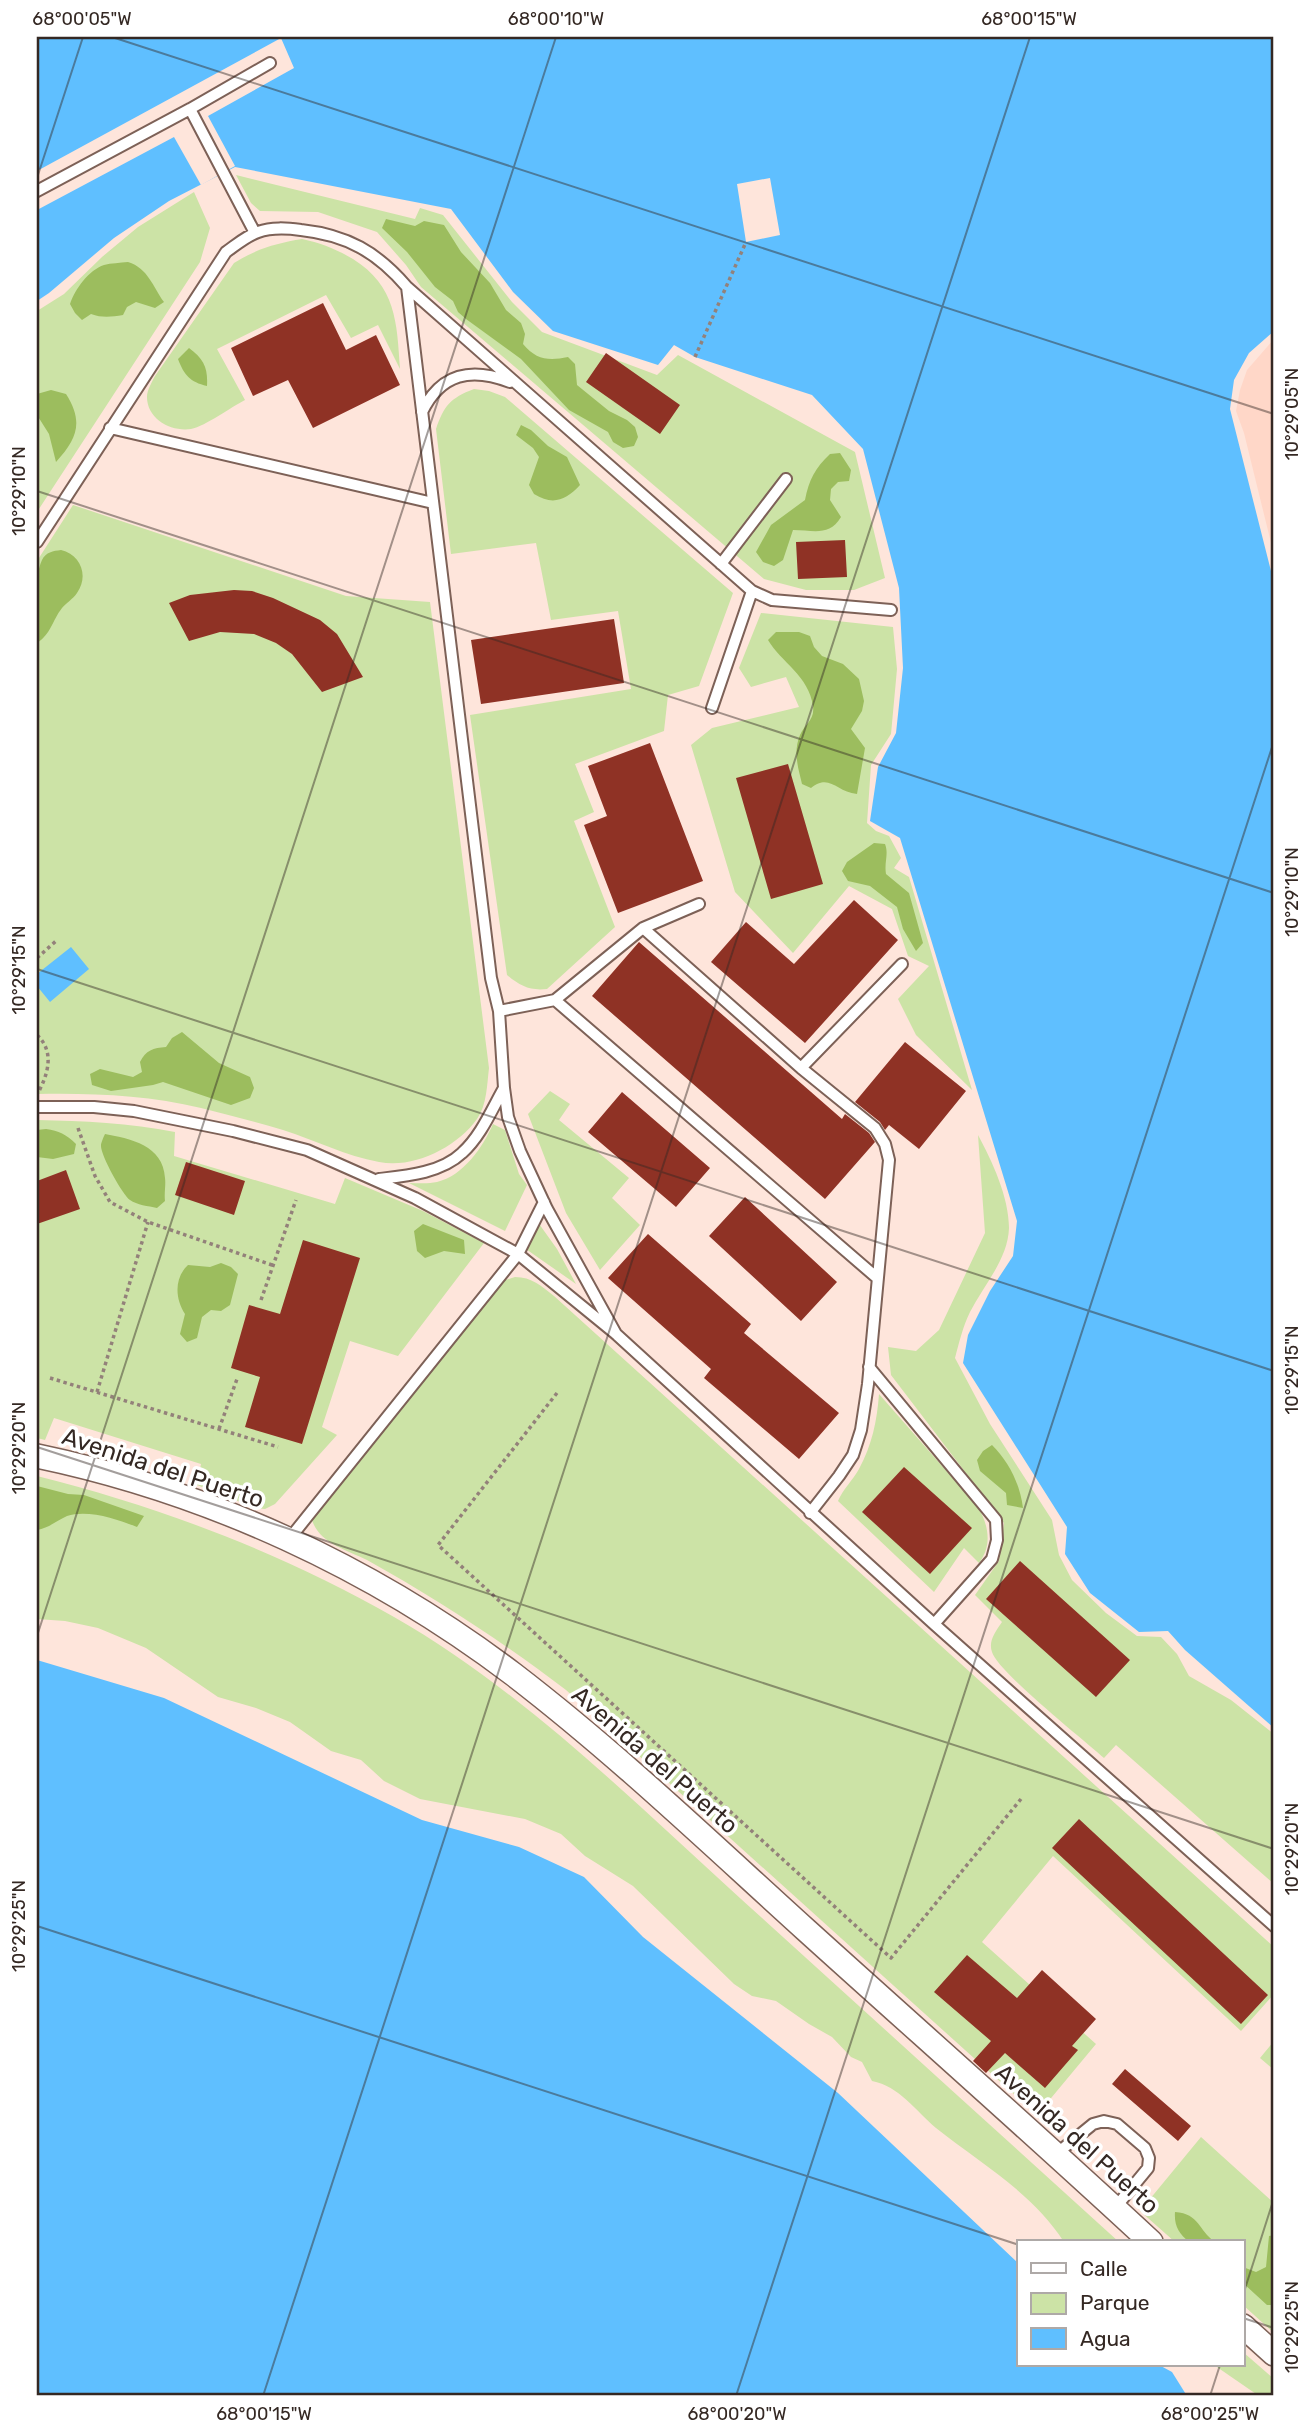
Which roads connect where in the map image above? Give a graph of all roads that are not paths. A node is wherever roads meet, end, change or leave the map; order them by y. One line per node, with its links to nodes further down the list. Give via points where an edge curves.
1 (270, 63): 2 (lane)
2 (190, 109): 3 (lane); 4 (lane)
3 (37, 191)
4 (255, 233): 5 (lane, via 287,228 342,237 369,252); 8 (lane, via 226,252)
5 (407, 288): 6 (lane); 7 (lane)
6 (518, 385): 7 (lane, via 485,374 455,378 430,395); 12 (lane)
7 (422, 412): 10 (lane)
8 (110, 428): 10 (lane); 11 (lane)
9 (786, 479): 12 (lane)
10 (433, 503): 20 (lane, via 491,978)
11 (37, 542)
12 (721, 564): 13 (lane)
13 (752, 591): 14 (lane, via 772,600); 15 (lane)
14 (891, 610)
15 (712, 708)
16 (699, 904): 17 (lane)
17 (643, 928): 19 (lane); 21 (lane)
18 (902, 964): 21 (lane)
19 (555, 1000): 20 (lane); 27 (lane)
20 (499, 1011): 22 (lane)
21 (801, 1068): 27 (lane, via 875,1128 885,1144 889,1160)
22 (504, 1088): 24 (lane, via 462,1154 413,1175); 25 (lane, via 508,1117)
23 (37, 1107): 24 (lane, via 94,1107 175,1118 278,1141)
24 (376, 1179): 26 (lane)
25 (544, 1202): 26 (lane); 28 (lane)
26 (518, 1254): 28 (lane); 32 (lane)
27 (876, 1277): 29 (lane)
28 (616, 1334): 31 (lane)
29 (869, 1367): 31 (lane, via 853,1455); 33 (lane, via 996,1520 992,1559)
30 (37, 1456): 32 (street, Avenida del Puerto, via 173,1494)
31 (810, 1513): 33 (lane)
32 (290, 1538): 35 (street, Avenida del Puerto, via 412,1606 511,1672 608,1750)
33 (933, 1624): 34 (lane)
34 (1274, 1926)
35 (1055, 2155): 36 (street, Avenida del Puerto); 36 (lane, via 1093,2124 1117,2124 1149,2158 1148,2168)
36 (1115, 2208): 37 (street, Avenida del Puerto)
37 (1149, 2240)
38 (1244, 2327): 39 (street)
39 (1274, 2354)

